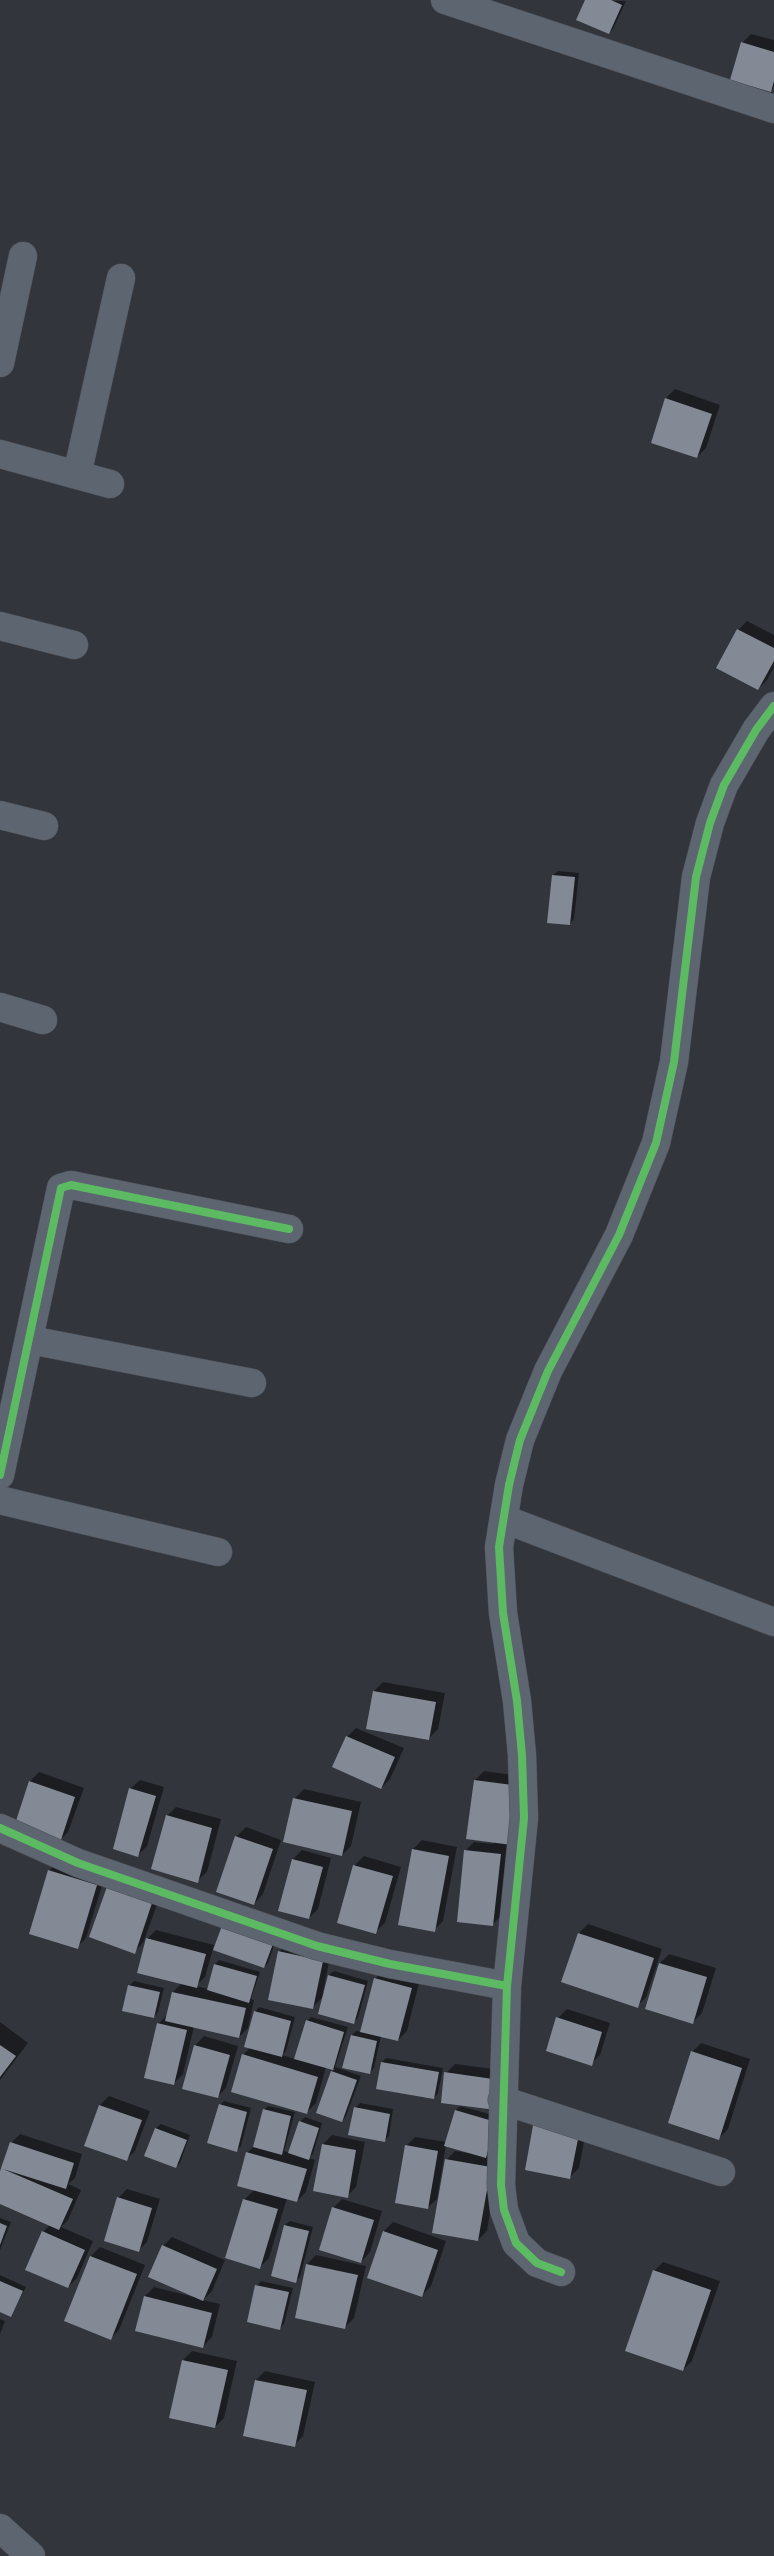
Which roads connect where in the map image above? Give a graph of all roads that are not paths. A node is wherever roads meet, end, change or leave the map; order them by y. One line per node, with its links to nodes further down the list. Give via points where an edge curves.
1 (446, 0): 2 (street)
2 (774, 109)
3 (23, 256): 5 (street)
4 (121, 278): 7 (street)
5 (0, 363)
6 (0, 454): 7 (street)
7 (77, 475): 8 (street)
8 (110, 484)
9 (0, 626): 10 (street)
10 (74, 645)
11 (774, 706): 21 (street, via 724,785 710,823 696,876 674,1062 656,1143 619,1235 548,1371 520,1440)
12 (0, 815): 13 (street)
13 (44, 826)
14 (0, 1007): 15 (street)
15 (42, 1020)
16 (288, 1229): 17 (street, via 67,1184 58,1191)
17 (30, 1340): 18 (street); 19 (street)
18 (252, 1383)
19 (0, 1475)
20 (0, 1500): 22 (street)
21 (504, 1519): 23 (street); 25 (street, via 499,1547 503,1613 517,1701 524,1818)
22 (218, 1552)
23 (774, 1622)
24 (0, 1828): 25 (street, via 78,1863 317,1946 390,1964)
25 (507, 1986): 26 (street)
26 (502, 2100): 27 (street); 28 (street, via 501,2186 509,2227 525,2254)
27 (721, 2172)
28 (561, 2272)
29 (0, 2528): 30 (street)
30 (31, 2556)

